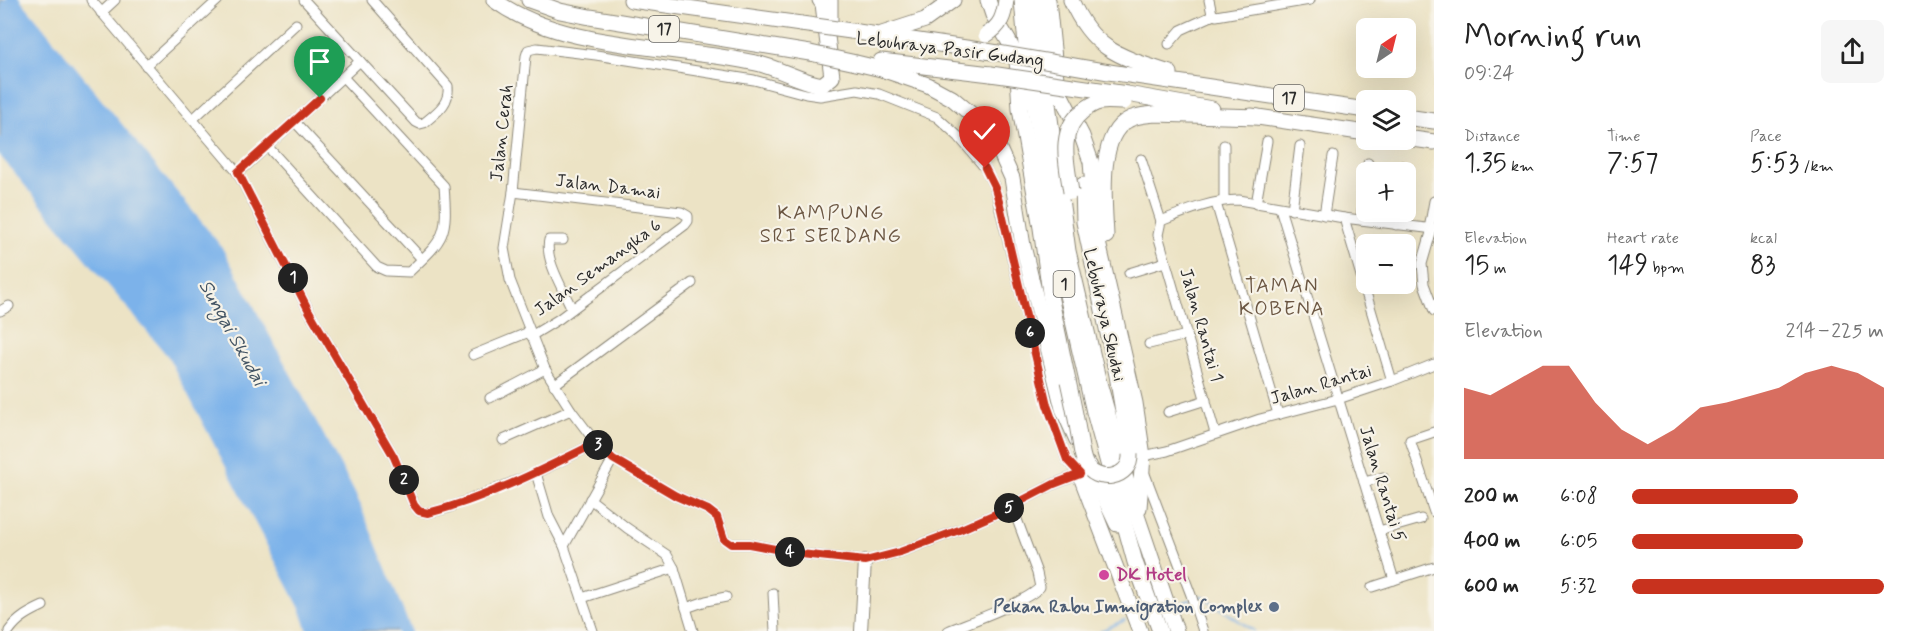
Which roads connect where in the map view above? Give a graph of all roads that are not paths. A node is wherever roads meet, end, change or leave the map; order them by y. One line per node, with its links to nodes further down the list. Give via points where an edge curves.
1 (91, 0): 21 (street)
2 (115, 0): 21 (street)
3 (218, 0): 29 (street)
4 (303, 0): 28 (street)
5 (372, 0): 28 (street, via 448,86 449,94 442,108 420,124)
6 (494, 0): 9 (highway, via 526,18 569,34 758,64 822,85 832,78)
7 (530, 0): 27 (highway, Lebuhraya Pasir Gudang / 17, bridge, via 590,17)
8 (631, 0): 24 (highway, Lebuhraya Pasir Gudang / 17, bridge)
9 (820, 0)
10 (833, 0): 35 (street, via 837,77)
11 (953, 0): 24 (highway, via 926,20)
12 (988, 0): 67 (highway, via 1017,58)
13 (996, 0): 30 (highway)
14 (1006, 0): 25 (highway, bridge, via 1001,22 986,35)
15 (1022, 0): 30 (highway, Lebuhraya Skudai / 1)
16 (1034, 0): 32 (highway, Lebuhraya Skudai / 1)
17 (1048, 0): 72 (highway, via 1057,88 1083,136 1091,162 1097,238)
18 (1071, 0): 34 (highway, via 1100,44 1131,62)
19 (1209, 0): 22 (street)
20 (1310, 0): 22 (street)
21 (101, 13): 29 (street)
22 (1214, 15): 26 (street, via 1181,30)
23 (296, 24): 40 (street)
24 (879, 35): 25 (highway, Lebuhraya Pasir Gudang / 17)
25 (927, 42): 34 (highway, Lebuhraya Pasir Gudang / 17, bridge)
26 (1169, 44)
27 (855, 60): 31 (highway); 36 (highway, Lebuhraya Pasir Gudang / 17, bridge, via 991,75)
28 (360, 61): 33 (street)
29 (147, 66): 40 (street)
30 (1028, 67): 111 (highway, Lebuhraya Skudai / 1, via 1061,269 1094,412)
31 (884, 70): 67 (highway, via 937,82 984,114 1004,137 1018,166); 101 (highway, via 952,98 978,120 999,149 1012,178 1023,246 1063,409)
32 (1044, 75): 97 (highway, via 1080,162 1084,222 1118,383); 107 (highway, Lebuhraya Skudai / 1, via 1068,251 1098,379)
33 (343, 77): 41 (street); 70 (street, via 444,186 444,232)
34 (1212, 86): 37 (highway, Lebuhraya Pasir Gudang / 17)
35 (842, 91): 53 (street, Jalan Cerah, via 820,96 753,80 596,55 528,50); 99 (street, via 879,94 937,117 985,168 1000,205 1047,405 1067,460)
36 (1125, 98): 38 (highway, Lebuhraya Pasir Gudang / 17); 97 (highway, bridge, via 1100,102 1076,116 1066,137 1066,159 1091,293)
37 (1356, 108)
38 (1258, 117): 43 (highway, Lebuhraya Pasir Gudang / 17); 72 (highway, via 1155,114 1126,120 1115,132 1105,165)
39 (1416, 118): 42 (highway)
40 (193, 119): 52 (street)
41 (294, 121): 48 (street); 70 (street)
42 (1434, 121)
43 (1356, 132)
44 (1416, 139): 46 (highway)
45 (1266, 141): 56 (street)
46 (1434, 142)
47 (1224, 145): 55 (street)
48 (267, 146): 52 (street); 70 (street, via 377,267 408,272)
49 (1300, 146): 58 (street)
50 (1333, 156): 59 (street)
51 (1141, 159): 64 (street, Jalan Rantai 1)
52 (238, 172): 98 (street, via 309,311 394,457 419,511 428,513 468,501)
53 (513, 192): 65 (street, Jalan Damai, via 681,212 688,216); 78 (street, Jalan Cerah, via 504,248 510,280)
54 (1434, 201): 68 (street)
55 (1220, 202): 56 (street); 64 (street, via 1194,208); 91 (street)
56 (1256, 204): 57 (street)
57 (1280, 208): 58 (street); 87 (street, Jalan Rantai 5)
58 (1292, 210): 59 (street)
59 (1324, 215): 60 (street)
60 (1344, 218): 61 (street); 84 (street)
61 (1356, 219)
62 (1375, 222): 66 (street)
63 (1396, 222): 66 (street)
64 (1160, 224): 71 (street, Jalan Rantai 1, via 1158,235)
65 (685, 225): 76 (street, Jalan Semangka 6)
66 (1396, 225): 68 (street)
67 (1036, 228): 97 (highway, bridge, via 1087,468 1101,477 1113,476)
68 (1432, 229): 75 (street, via 1422,264 1424,284)
69 (563, 240): 76 (street, via 549,240 547,248)
70 (422, 259)
71 (1165, 262): 73 (street); 79 (street, Jalan Rantai 1)
72 (1106, 273): 97 (highway, via 1133,392)
73 (1129, 273)
74 (692, 283): 85 (street)
75 (1432, 297): 77 (street)
76 (572, 309): 78 (street, Jalan Semangka 6)
77 (1434, 311)
78 (530, 334): 81 (street, Jalan Semangka 6); 83 (street, Jalan Cerah)
79 (1187, 335): 80 (street); 88 (street, Jalan Rantai 1)
80 (1149, 344)
81 (473, 355)
82 (1434, 364): 84 (street, Jalan Rantai)
83 (544, 369): 85 (street, Jalan Cerah); 86 (street)
84 (1392, 381): 87 (street, Jalan Rantai)
85 (554, 385): 89 (street, Jalan Cerah)
86 (490, 398)
87 (1338, 399): 91 (street, Jalan Rantai); 102 (street, Jalan Rantai 5)
88 (1206, 400): 90 (street); 93 (street, Jalan Rantai 1)
89 (571, 410): 94 (street); 95 (street, Jalan Cerah)
90 (1168, 412)
91 (1278, 414): 93 (street, Jalan Rantai)
92 (1434, 432): 105 (street, via 1410,440)
93 (1215, 433): 97 (street, Jalan Rantai)
94 (503, 440)
95 (596, 443): 96 (street, Jalan Cerah); 98 (street)
96 (613, 459): 103 (street); 110 (street, Jalan Cerah, via 708,510 717,517 724,539 731,544)
97 (1139, 460): 107 (highway); 130 (street)
98 (536, 473): 109 (street, via 549,517)
99 (1080, 474): 101 (highway); 104 (street); 121 (highway)
100 (1383, 477): 102 (street)
101 (1096, 480): 111 (highway)
102 (1364, 482): 108 (street, Jalan Rantai 5)
103 (590, 499): 109 (street); 113 (street, via 667,555)
104 (1012, 506): 110 (street, via 910,549); 127 (street, via 1040,587)
105 (1434, 512)
106 (1421, 519): 108 (street)
107 (1140, 526): 129 (highway, Lebuhraya Skudai / 1)
108 (1379, 531): 114 (street, Jalan Rantai 5)
109 (564, 546): 118 (street)
110 (865, 561): 126 (street)
111 (1135, 562): 128 (highway, Lebuhraya Skudai / 1)
112 (1434, 567): 114 (street)
113 (674, 568): 118 (street); 120 (street)
114 (1394, 579): 115 (street)
115 (1372, 587)
116 (773, 593): 125 (street)
117 (726, 597): 120 (street)
118 (582, 598): 123 (street)
119 (44, 606): 122 (street, via 28,613)
120 (686, 608): 124 (street)
121 (1138, 624)
122 (9, 631)
123 (593, 631)
124 (693, 631)
125 (775, 631)
126 (861, 631)
127 (948, 631)
128 (1160, 631)
129 (1176, 631)
130 (1203, 631)

